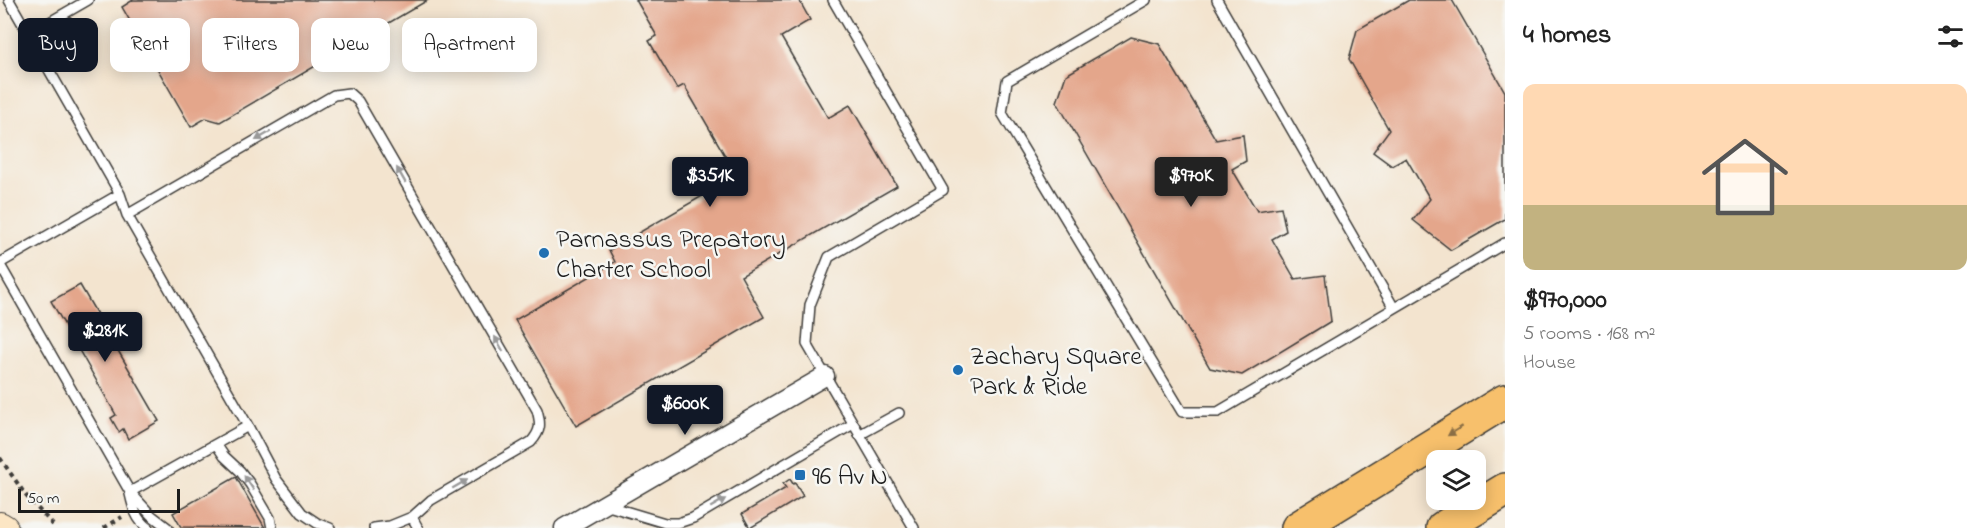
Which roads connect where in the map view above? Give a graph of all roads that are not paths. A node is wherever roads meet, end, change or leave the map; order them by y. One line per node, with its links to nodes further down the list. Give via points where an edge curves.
1 (9, 0): 6 (lane)
2 (88, 0): 7 (lane)
3 (833, 0): 14 (lane, via 943,190 829,257 810,305 807,344)
4 (1146, 0): 13 (lane, via 1007,81 1002,113 1182,412 1218,412)
5 (1217, 0): 13 (lane)
6 (20, 18)
7 (57, 18)
8 (51, 72): 9 (lane)
9 (120, 194): 10 (lane); 12 (lane)
10 (127, 215): 18 (lane); 25 (lane, one-way to 10, via 431,501 531,442 541,422 358,101 349,93 334,95)
11 (1505, 243): 13 (lane)
12 (0, 264): 22 (lane)
13 (1394, 308)
14 (825, 376): 17 (lane); 23 (street)
15 (1505, 401): 37 (highway, one-way to 37)
16 (899, 413): 19 (lane)
17 (853, 424): 19 (lane); 23 (lane, one-way to 17, via 665,523 678,523 693,518)
18 (248, 426): 20 (lane); 27 (lane, via 276,479)
19 (859, 435): 36 (lane)
20 (216, 444): 22 (lane); 31 (lane, one-way to 20, via 250,483)
21 (1505, 490): 38 (highway)
22 (130, 492): 29 (lane, via 134,510); 30 (lane)
23 (604, 505): 35 (street)
24 (1505, 514): 39 (highway)
25 (412, 517): 33 (lane); 34 (lane)
26 (0, 525): 28 (main road)
27 (313, 526): 32 (lane)
28 (5, 528)
29 (148, 528)
30 (168, 528)
31 (272, 528)
32 (330, 528)
33 (374, 528)
34 (418, 528)
35 (564, 528)
36 (914, 528)
37 (1298, 528)
38 (1443, 528)
39 (1483, 528)

